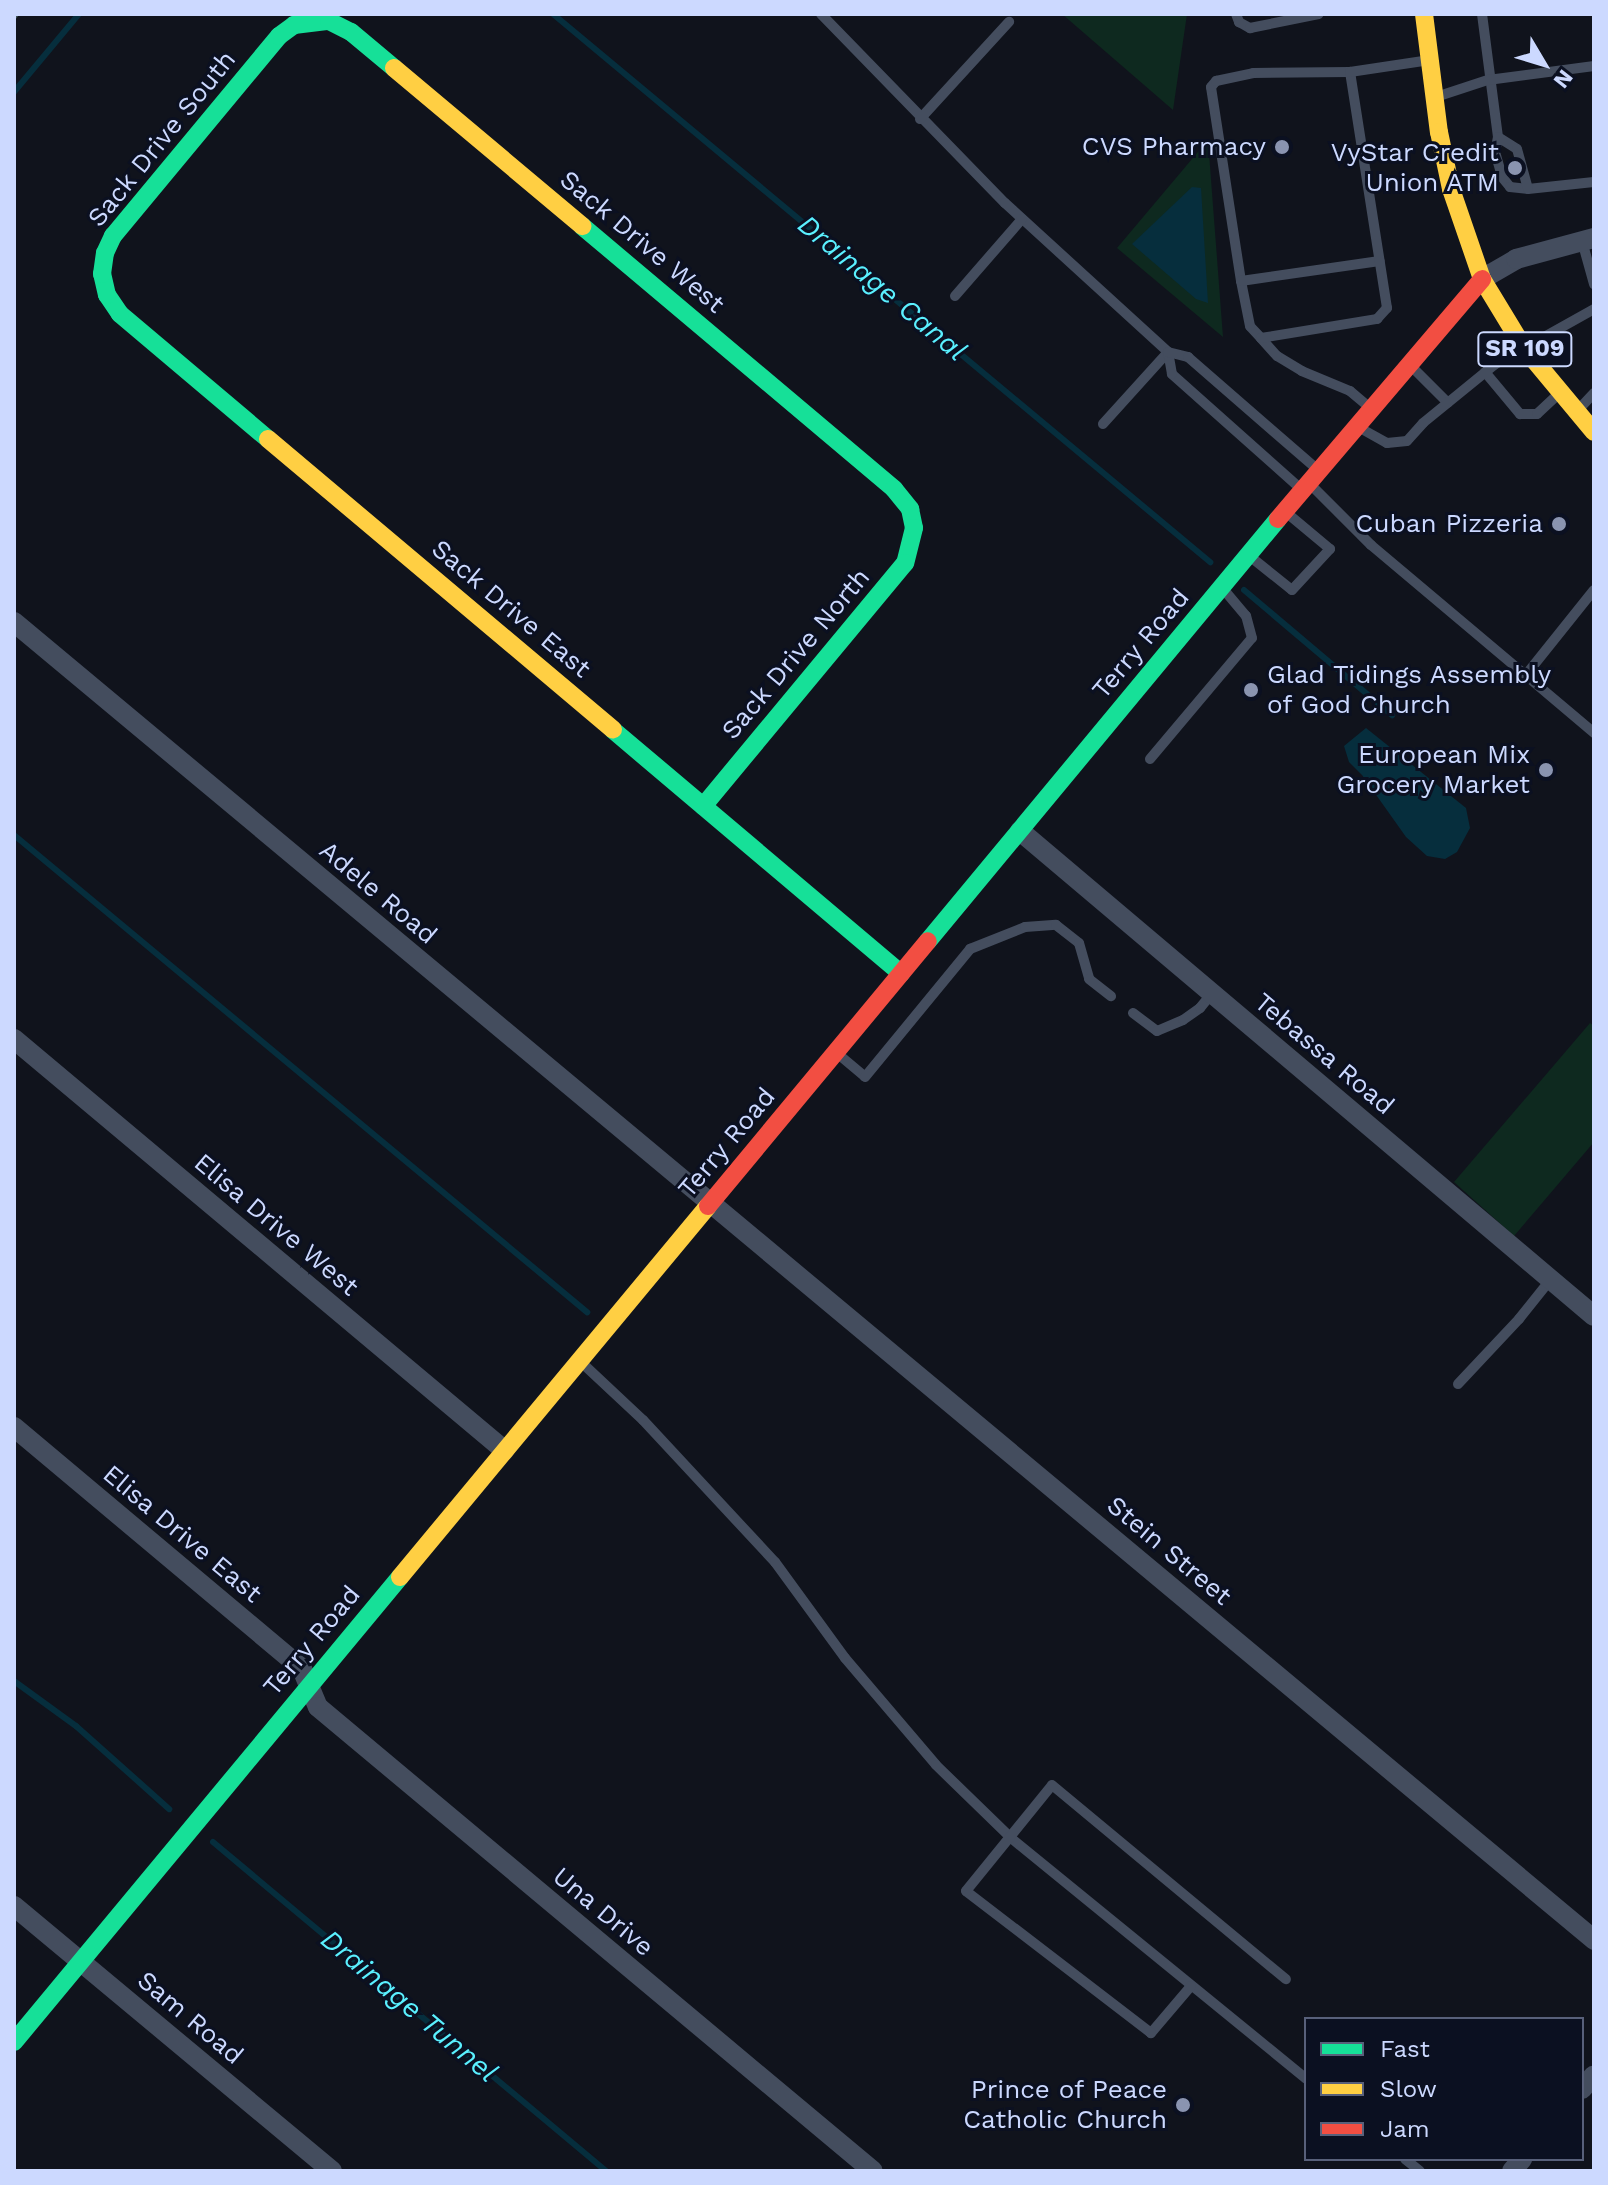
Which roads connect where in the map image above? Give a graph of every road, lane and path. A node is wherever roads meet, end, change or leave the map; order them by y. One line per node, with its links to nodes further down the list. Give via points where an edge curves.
1 (821, 14): 13 (lane)
2 (1236, 14): 3 (lane, via 1250,28)
3 (1319, 14)
4 (1424, 14): 8 (street, SR 109)
5 (1482, 14): 11 (lane)
6 (314, 20): 20 (street, Sack Drive South, via 279,36 113,236); 41 (street, Sack Drive West, via 351,32 882,478 910,509)
7 (1009, 22): 13 (lane)
8 (1429, 60): 10 (lane); 12 (street, SR 109)
9 (1594, 66): 11 (lane)
10 (1350, 72): 19 (lane); 22 (lane, via 1253,73 1216,81 1211,87)
11 (1488, 80): 12 (lane); 14 (lane)
12 (1434, 98): 21 (street, SR 109, via 1451,189)
13 (920, 119): 17 (lane)
14 (1498, 137): 16 (lane, via 1517,149); 16 (lane, via 1495,152 1502,177 1510,187)
15 (1594, 182): 16 (lane)
16 (1528, 189)
17 (1022, 219): 24 (lane); 28 (lane)
18 (1588, 239): 21 (street, via 1516,259); 23 (lane)
19 (1380, 261): 22 (lane); 26 (lane, via 1387,308 1377,319)
20 (102, 274): 49 (street, Sack Drive East, via 107,295 120,314)
21 (1482, 279): 27 (street, SR 109); 29 (street, Terry Road)
22 (1241, 281): 26 (lane, via 1250,326)
23 (1594, 284)
24 (955, 296)
25 (1594, 309): 27 (lane)
26 (1261, 338): 34 (lane, via 1277,356 1350,391)
27 (1524, 348): 30 (lane); 32 (street, SR 109)
28 (1168, 352): 36 (lane); 39 (lane, via 1188,357); 39 (lane, via 1172,374)
29 (1409, 365): 33 (lane); 34 (street, Terry Road)
30 (1485, 372): 32 (lane, via 1520,414 1537,414); 33 (lane)
31 (1594, 393): 35 (lane)
32 (1559, 394): 35 (street, SR 109)
33 (1448, 403): 37 (lane, via 1399,444)
34 (1373, 409): 37 (street, Terry Road)
35 (1576, 413): 38 (street, SR 109)
36 (1103, 424)
37 (1358, 427): 39 (street, Terry Road)
38 (1594, 432)
39 (1311, 482): 40 (street, Terry Road); 46 (lane, via 1371,545)
40 (1285, 512): 42 (street, Terry Road); 42 (lane, via 1330,549 1292,590)
41 (914, 528): 49 (street, Sack Drive North, via 905,563)
42 (1248, 555): 43 (street, Terry Road)
43 (1221, 588): 48 (lane, via 1246,616 1252,638); 50 (street, Terry Road)
44 (1594, 590): 46 (lane)
45 (14, 622): 57 (street, Adele Road)
46 (1525, 676): 47 (lane)
47 (1594, 733)
48 (1150, 759)
49 (703, 806): 51 (street, Sack Drive East)
50 (1020, 831): 51 (street, Terry Road); 52 (street, Tebassa Road)
51 (901, 973): 56 (street, Terry Road)
52 (1212, 993): 54 (lane, via 1183,1020 1157,1031); 58 (street, Tebassa Road)
53 (1111, 996): 56 (lane, via 1089,979 1079,943 1056,925 1025,927 970,949 865,1077)
54 (1133, 1013)
55 (14, 1039): 63 (street, Elisa Drive West)
56 (837, 1053): 57 (street, Terry Road)
57 (709, 1205): 60 (street, Terry Road); 67 (street, Stein Street)
58 (1551, 1279): 59 (street, Tebassa Road); 61 (lane)
59 (1594, 1316)
60 (580, 1360): 63 (street, Terry Road); 65 (lane, via 775,1562 893,1716)
61 (1458, 1384)
62 (14, 1427): 64 (street, Elisa Drive East, via 302,1669)
63 (504, 1450): 64 (street, Terry Road)
64 (310, 1685): 68 (street, Terry Road); 74 (street, Una Drive, via 318,1707)
65 (1011, 1838): 69 (lane, via 1052,1785); 70 (lane); 70 (lane, via 966,1891 1151,2033)
66 (14, 1906): 68 (street, Sam Road)
67 (1594, 1940)
68 (81, 1962): 71 (street, Terry Road); 73 (street, Sam Road)
69 (1286, 1979)
70 (1191, 1986): 72 (lane)
71 (14, 2042)
72 (1304, 2077)
73 (332, 2171)
74 (873, 2171)

